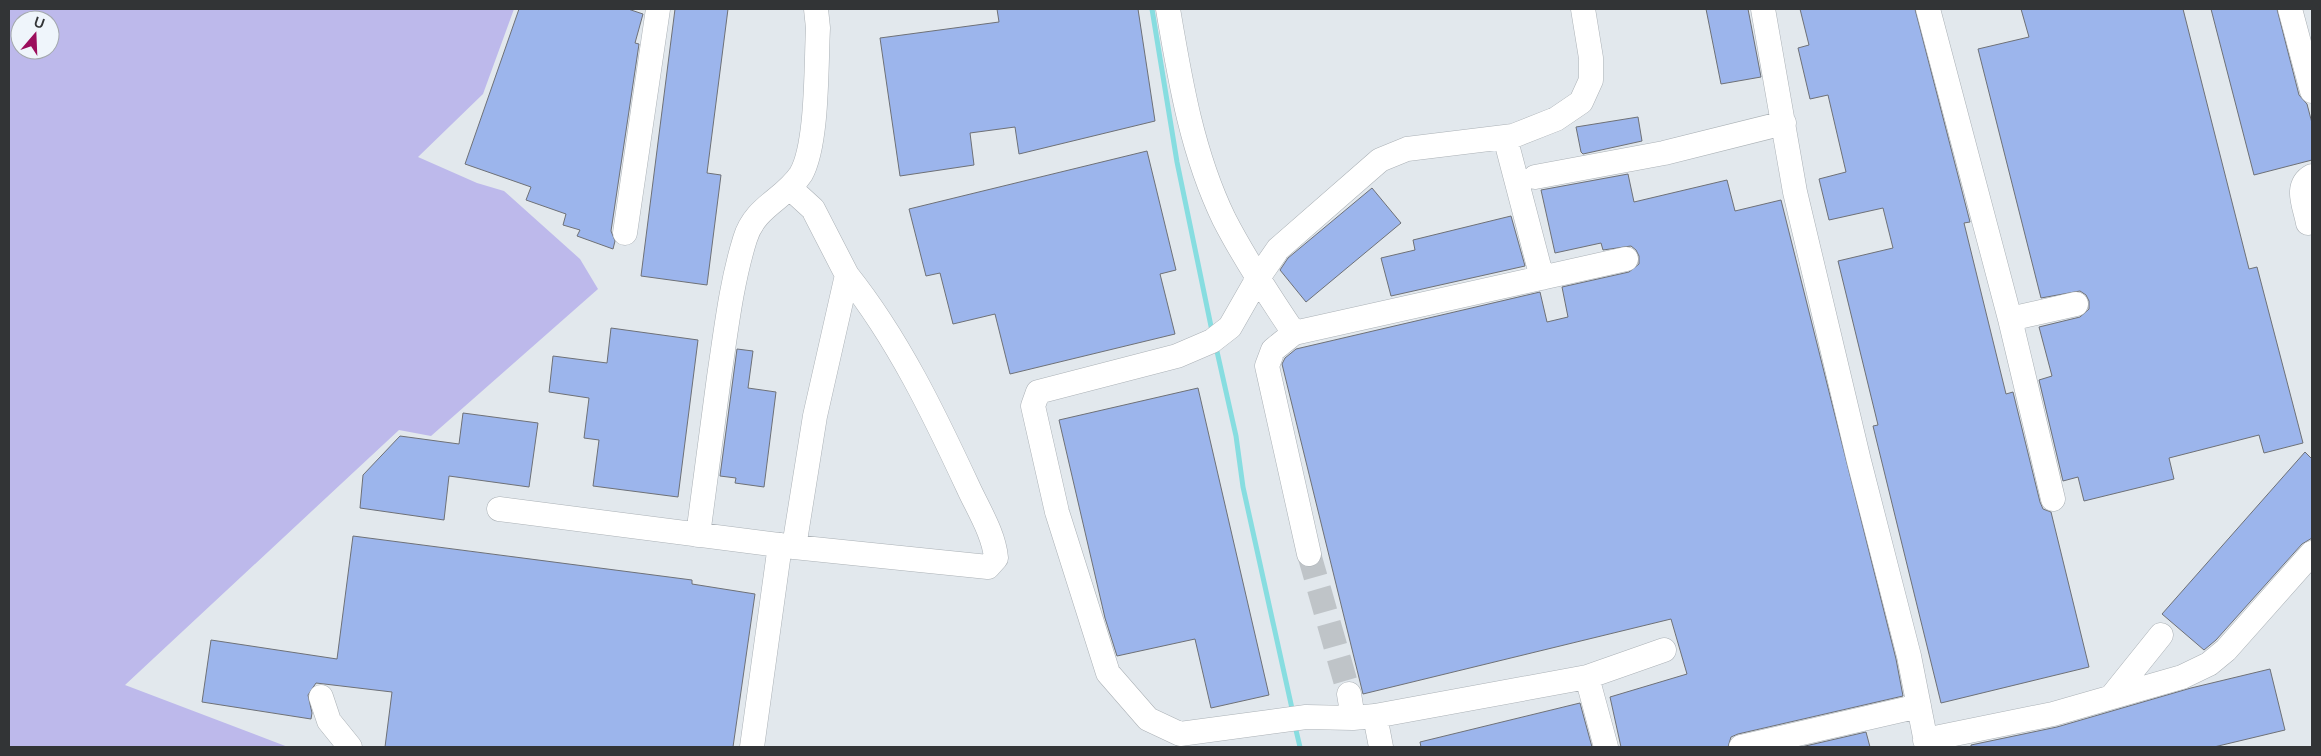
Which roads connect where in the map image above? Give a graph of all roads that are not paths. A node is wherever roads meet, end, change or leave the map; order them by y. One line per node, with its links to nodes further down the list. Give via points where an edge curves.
1 (658, 9): 15 (lane)
2 (816, 9): 13 (lane, via 818,28 812,143 801,172)
3 (1168, 9): 18 (lane, via 1182,92 1200,156 1224,218)
4 (1583, 9): 10 (lane, via 1591,58 1590,80 1581,102 1556,119)
5 (1763, 9): 9 (lane)
6 (1928, 9): 21 (lane)
7 (2290, 9): 8 (lane)
8 (2312, 91)
9 (1784, 123): 12 (lane, via 1664,153); 35 (lane, via 1795,192)
10 (1505, 137): 18 (lane, via 1407,149 1380,160 1278,249); 19 (lane)
11 (2312, 176): 14 (lane, via 2303,182 2301,188)
12 (1535, 177)
13 (790, 188): 17 (lane, via 813,209); 25 (lane, via 759,213 746,236 739,260 726,327)
14 (2308, 223)
15 (624, 233)
16 (1626, 259): 19 (lane)
17 (847, 275): 26 (lane); 26 (lane, via 906,361 992,538 996,558 988,567)
18 (1258, 278): 22 (lane); 36 (lane, via 1230,327 1212,341 1177,356 1038,392 1033,406 1057,512 1108,673 1148,719 1180,734 1306,717)
19 (1542, 278): 22 (lane)
20 (2076, 304): 21 (lane)
21 (2010, 319): 23 (lane)
22 (1294, 333): 28 (lane, via 1273,350 1267,366)
23 (2053, 500)
24 (499, 509): 25 (lane)
25 (698, 535): 26 (lane)
26 (787, 546): 39 (lane)
27 (2312, 553): 33 (lane, via 2243,632 2209,664 2182,678)
28 (1309, 554)
29 (2161, 635): 33 (lane)
30 (1664, 650): 31 (lane)
31 (1587, 677): 36 (lane); 41 (lane)
32 (1349, 694): 36 (lane)
33 (2112, 696): 37 (lane, via 2054,714)
34 (321, 698): 38 (lane, via 329,721)
35 (1919, 706): 37 (lane); 42 (lane)
36 (1364, 717): 40 (lane)
37 (1926, 744)
38 (350, 747)
39 (752, 747)
40 (1381, 747)
41 (1606, 747)
42 (1741, 747)

